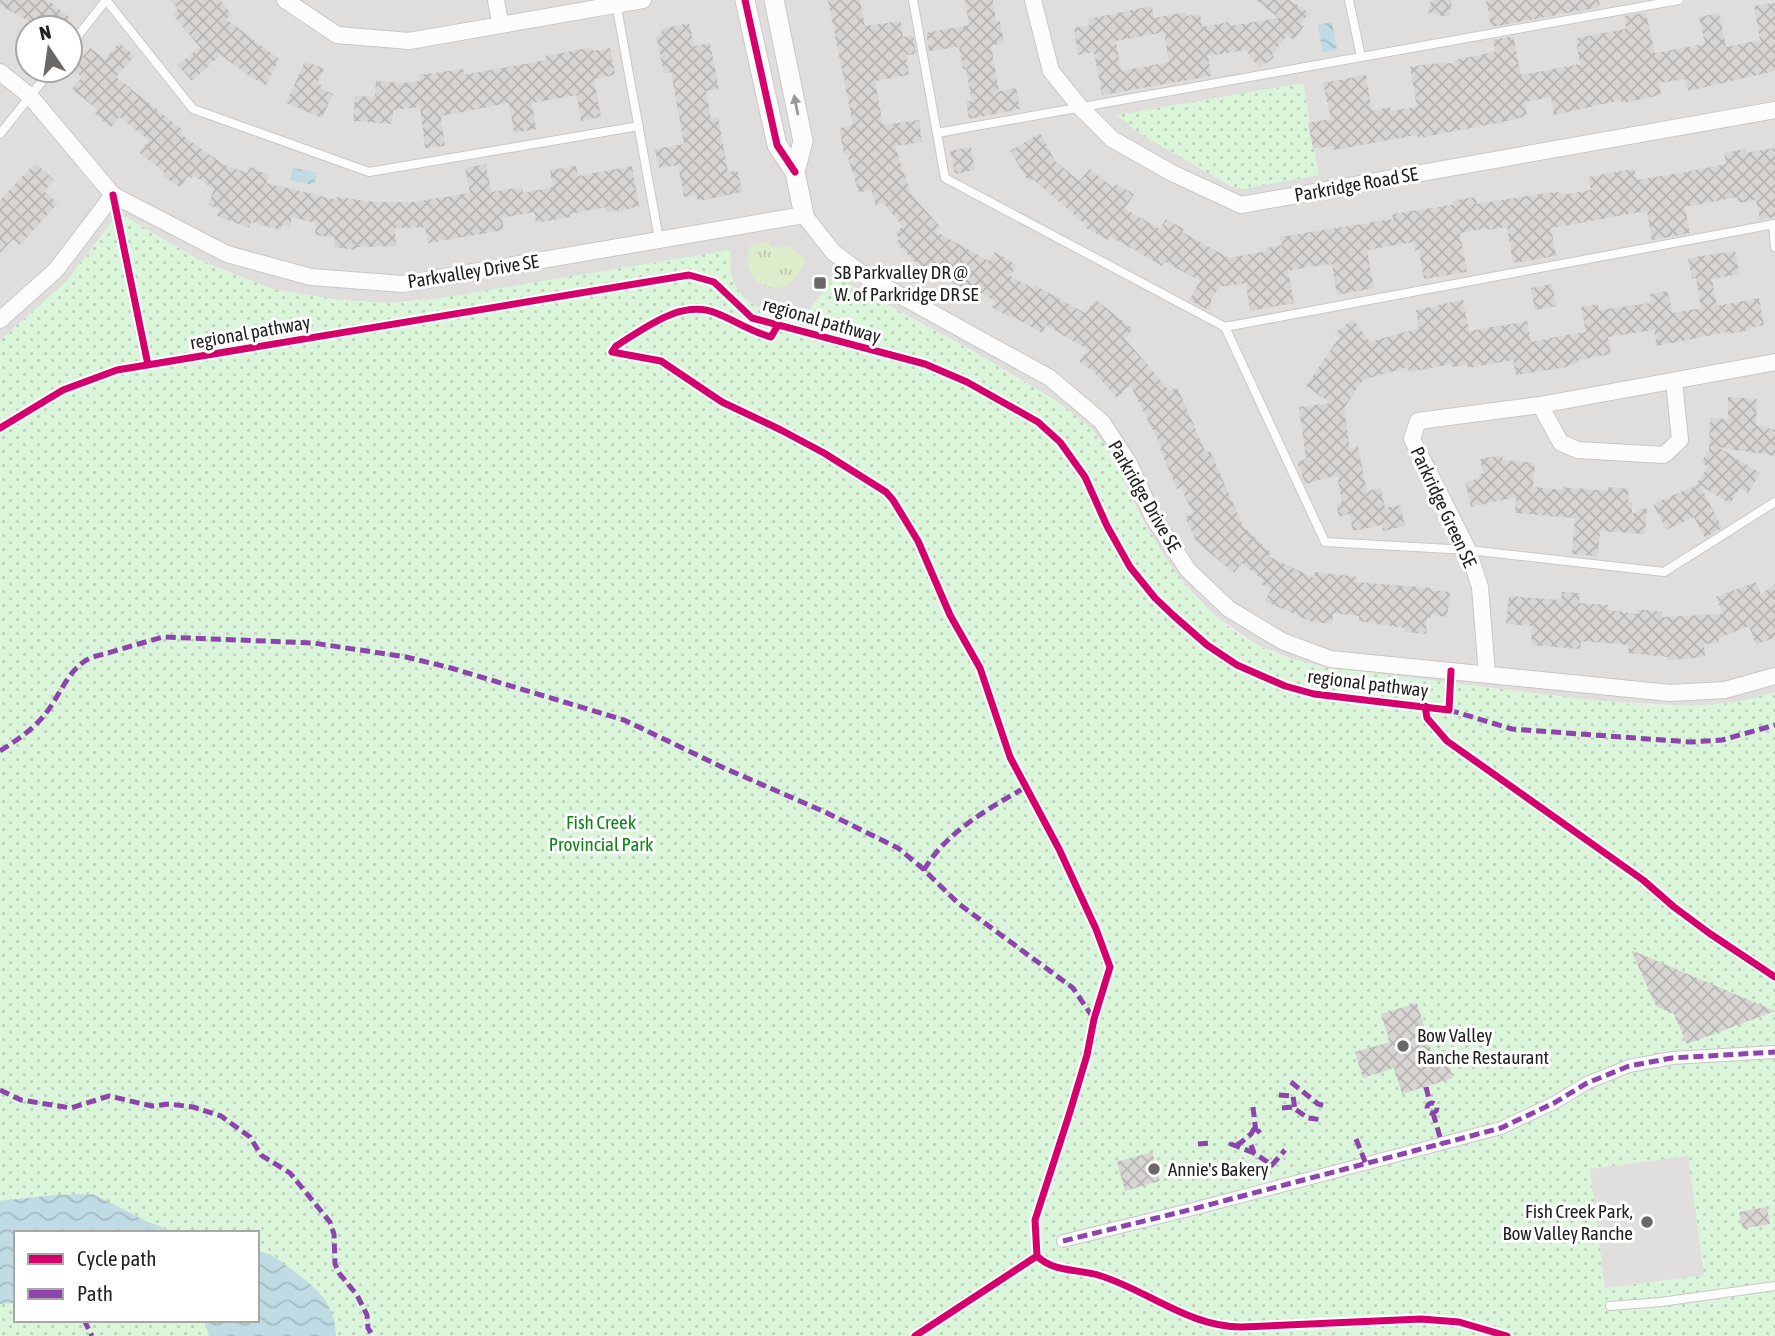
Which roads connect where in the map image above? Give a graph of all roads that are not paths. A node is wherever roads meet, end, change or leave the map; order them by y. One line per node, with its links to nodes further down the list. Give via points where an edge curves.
1 (106, 0): 13 (lane); 20 (lane, via 193,109 369,172)
2 (285, 0): 12 (street, via 337,35 409,41)
3 (496, 0): 12 (street)
4 (643, 0): 11 (street)
5 (745, 0): 23 (street, via 777,145)
6 (774, 0): 23 (street, one-way to 6, via 803,141)
7 (913, 0): 21 (lane)
8 (1033, 0): 18 (street, Parkridge Road SE, via 1051,71)
9 (1349, 0): 14 (lane)
10 (1679, 0): 14 (lane)
11 (616, 3): 12 (street); 20 (lane)
12 (500, 23)
13 (84, 28)
14 (1361, 57): 18 (lane)
15 (0, 72): 17 (street, Parkvalley Drive SE)
16 (40, 84): 17 (lane)
17 (30, 96): 22 (lane); 24 (street, Parkvalley Drive SE)
18 (1080, 107): 19 (street, Parkridge Road SE, via 1112,139 1241,205); 21 (lane)
19 (1775, 110)
20 (639, 126): 27 (lane)
21 (937, 133): 30 (lane, via 944,178)
22 (0, 134)
23 (795, 172): 25 (street)
24 (113, 195): 27 (street, Parkvalley Drive SE, via 227,254 311,276 403,284); 29 (street, via 55,270)
25 (804, 215): 27 (street, Parkvalley Drive SE); 36 (street, Parkridge Drive SE, via 833,252 865,276 1050,378 1102,422 1130,465 1153,517 1188,570 1229,609 1282,641 1330,659)
26 (1774, 224): 28 (lane); 30 (lane)
27 (659, 239)
28 (1775, 247)
29 (0, 320)
30 (1225, 327): 35 (lane, via 1325,542)
31 (1775, 362): 32 (street, Parkridge Green SE)
32 (1674, 381): 33 (street, Parkridge Green SE); 33 (street, via 1680,440 1664,454 1578,450 1561,443)
33 (1540, 405): 35 (street, Parkridge Green SE, via 1418,421 1412,439)
34 (1775, 502): 35 (lane, via 1664,572)
35 (1468, 550): 36 (street, Parkridge Green SE, via 1480,587)
36 (1488, 674): 37 (street, Parkridge Drive SE, via 1670,693 1725,690)
37 (1775, 676)
38 (1775, 1052): 39 (street, via 1672,1058 1629,1066 1501,1128)
39 (1063, 1241)
40 (1775, 1286): 41 (lane)
41 (1610, 1306)

